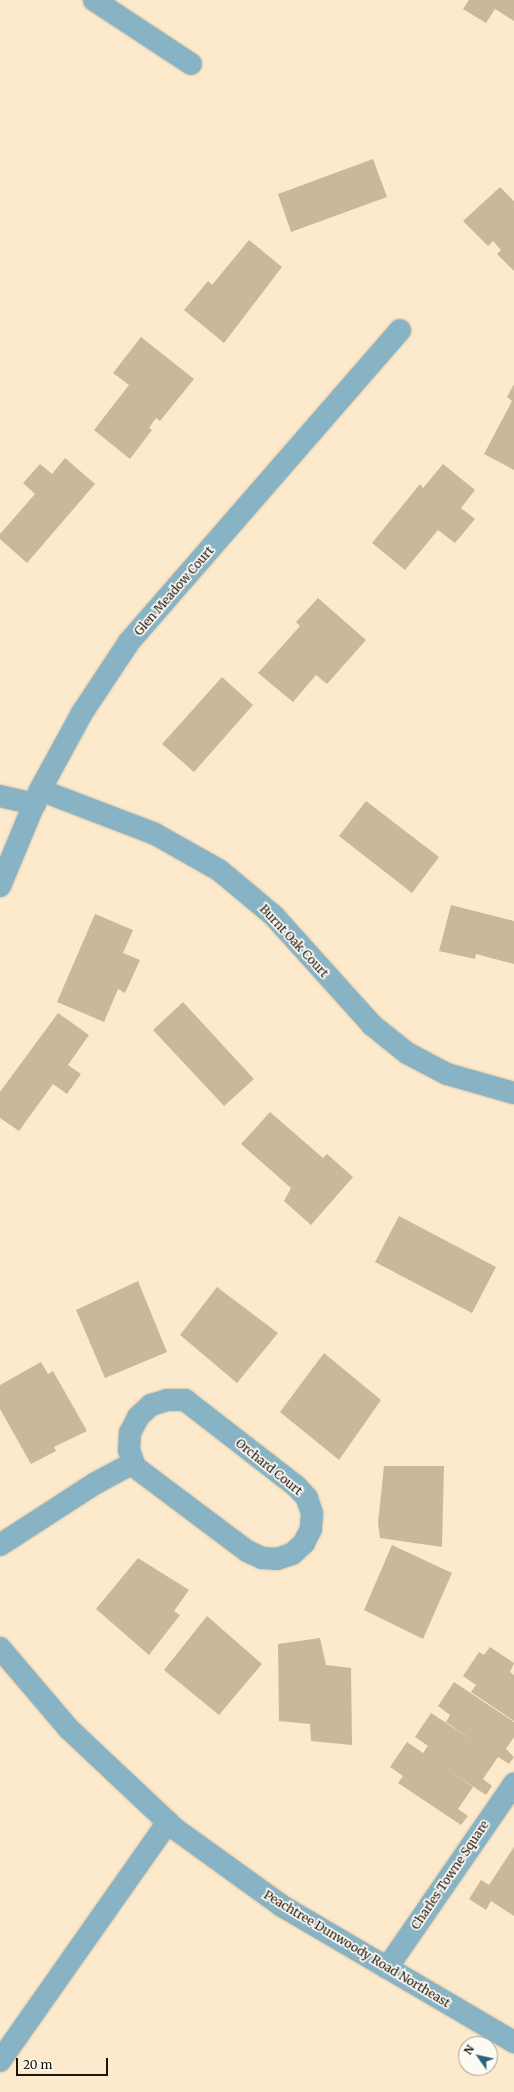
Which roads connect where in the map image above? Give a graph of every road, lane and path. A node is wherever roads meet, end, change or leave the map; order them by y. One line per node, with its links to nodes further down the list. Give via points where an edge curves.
1 (94, 0): 2 (street)
2 (190, 64)
3 (400, 330): 5 (street, Glen Meadow Court, via 129,642 82,713)
4 (0, 796): 5 (street, Burnt Oak Court)
5 (37, 797): 6 (street, Glen Meadow Court); 7 (street, Burnt Oak Court, via 155,834 219,870 274,916 372,1025 407,1053 447,1074)
6 (0, 886)
7 (514, 1093)
8 (133, 1463): 8 (street, Orchard Court, via 247,1552 262,1558 277,1559 292,1554 304,1543 311,1529 312,1513 309,1503 296,1486 185,1400 168,1400 151,1405 138,1417 130,1433 129,1450); 9 (street, via 96,1483)
9 (0, 1545)
10 (0, 1648): 12 (street, Peachtree Dunwoody Road Northeast, via 69,1729)
11 (511, 1794): 13 (street, Charles Towne Square)
12 (168, 1822): 13 (street, Peachtree Dunwoody Road Northeast, via 282,1906); 15 (street)
13 (387, 1968): 14 (street, Peachtree Dunwoody Road Northeast)
14 (514, 2042)
15 (0, 2061)

